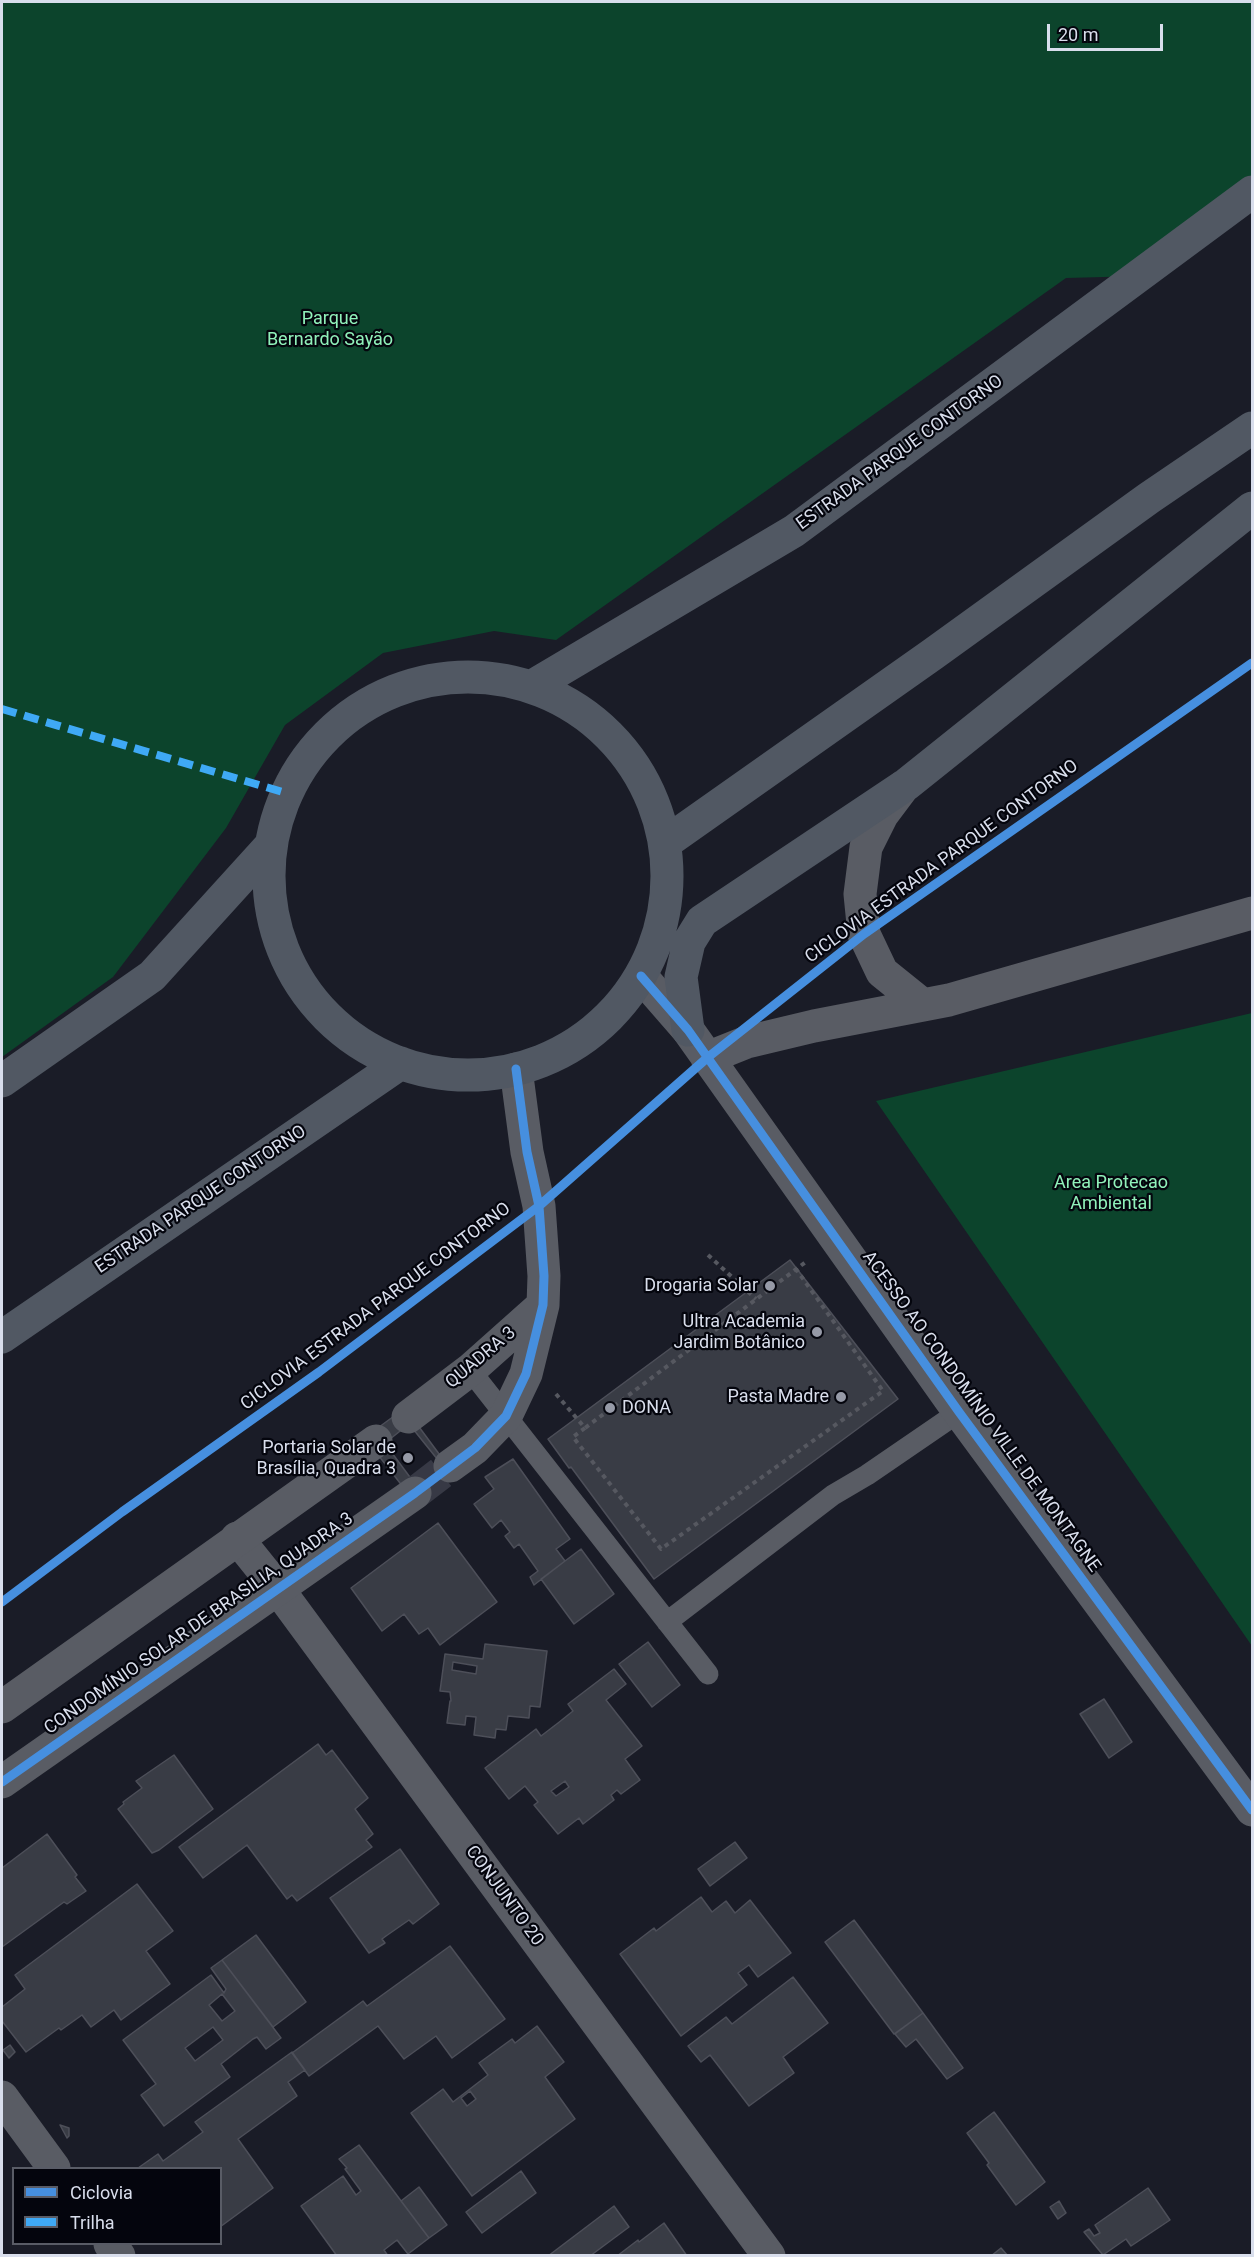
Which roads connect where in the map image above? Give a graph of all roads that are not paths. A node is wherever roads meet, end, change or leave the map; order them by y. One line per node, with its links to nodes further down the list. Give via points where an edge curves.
1 (1252, 192): 4 (main road, ESTRADA PARQUE CONTORNO, via 794,531)
2 (1252, 428): 6 (main road)
3 (1252, 508): 5 (main road)
4 (531, 687): 6 (main road, via 564,701 594,721 620,747 641,776 656,808); 7 (main road, via 490,678 448,678 407,686 369,702 334,727 306,758 286,794)
5 (907, 784): 10 (street, via 882,815 866,847 860,894 864,934 882,972); 11 (main road, via 702,921 689,942 681,977)
6 (665, 843): 9 (main road, via 667,898 654,951)
7 (270, 846): 13 (main road, via 270,907 294,972 313,1001 338,1026 366,1047); 15 (main road, via 152,976)
8 (1252, 913): 10 (street)
9 (641, 976): 11 (street); 14 (main road, via 618,1009 588,1036 554,1056)
10 (923, 1005): 12 (street, via 747,1042)
11 (688, 1030): 12 (street, ACESSO AO CONDOMÍNIO VILLE DE MONTAGNE)
12 (707, 1058): 19 (street, ACESSO AO CONDOMÍNIO VILLE DE MONTAGNE)
13 (401, 1063): 14 (main road, via 477,1075); 17 (main road, ESTRADA PARQUE CONTORNO)
14 (516, 1069): 16 (street, via 539,1206)
15 (2, 1081)
16 (543, 1305): 18 (street, QUADRA 3); 20 (street, QUADRA 3, via 526,1374)
17 (2, 1337)
18 (470, 1370): 20 (lane); 21 (street, QUADRA 3)
19 (959, 1412): 27 (lane, via 833,1496); 31 (street, ACESSO AO CONDOMÍNIO VILLE DE MONTAGNE)
20 (506, 1416): 23 (street, QUADRA 3, via 475,1448); 27 (lane)
21 (408, 1417)
22 (376, 1442): 25 (street)
23 (450, 1466)
24 (415, 1493): 26 (street, CONDOMÍNIO SOLAR DE BRASILIA, QUADRA 3)
25 (237, 1538): 26 (street, CONJUNTO 20); 29 (street)
26 (278, 1589): 30 (street, CONDOMÍNIO SOLAR DE BRASILIA, QUADRA 3); 34 (street, CONJUNTO 20)
27 (667, 1622): 28 (lane)
28 (708, 1674)
29 (2, 1707)
30 (2, 1782)
31 (1252, 1810)
32 (2, 2097): 33 (street)
33 (53, 2167)
34 (769, 2256)

